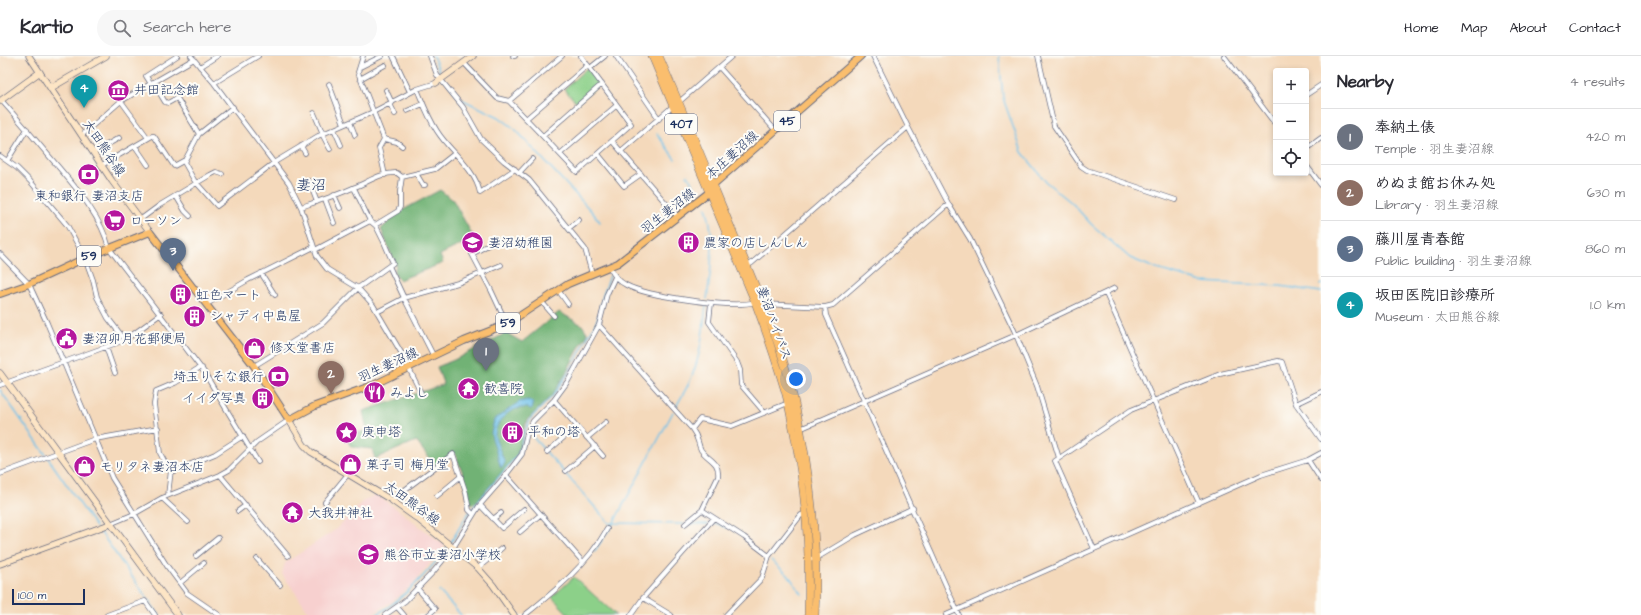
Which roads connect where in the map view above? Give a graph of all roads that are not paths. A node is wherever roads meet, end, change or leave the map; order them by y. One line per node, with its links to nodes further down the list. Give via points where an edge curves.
1 (29, 56): 29 (street, 太田熊谷線)
2 (106, 56): 37 (street)
3 (177, 56): 32 (street, via 146,76)
4 (217, 56): 25 (street)
5 (258, 56): 33 (street)
6 (364, 56): 26 (street)
7 (382, 56): 26 (street)
8 (393, 56): 40 (street)
9 (430, 56): 31 (street)
10 (472, 56): 23 (street)
11 (562, 56): 44 (street)
12 (581, 56): 27 (street)
13 (605, 56): 27 (street)
14 (616, 56): 55 (street)
15 (652, 56): 47 (highway, 妻沼バイパス / 407)
16 (659, 56): 47 (highway, 妻沼バイパス / 407)
17 (732, 56): 28 (street)
18 (861, 56): 62 (main road, 本庄妻沼線 / 45)
19 (873, 56): 59 (street)
20 (1038, 56): 110 (street, via 1054,126 1081,166)
21 (1224, 56): 56 (street)
22 (193, 57): 25 (street); 32 (street)
23 (464, 63): 31 (street); 44 (street, via 497,98)
24 (385, 65): 30 (street)
25 (200, 66): 33 (street)
26 (360, 66): 30 (street)
27 (589, 67): 35 (street); 54 (street)
28 (719, 67): 47 (street); 62 (street)
29 (40, 72): 37 (street, 太田熊谷線); 42 (street)
30 (360, 79): 51 (street)
31 (439, 81): 38 (street); 92 (street, via 463,106 481,139)
32 (152, 83): 43 (street); 63 (street, via 165,102 177,98)
33 (214, 83): 49 (street)
34 (329, 84): 58 (street)
35 (602, 84): 48 (street); 67 (street)
36 (1321, 85): 41 (street)
37 (51, 88): 65 (street, 太田熊谷線)
38 (417, 89): 40 (street); 46 (street)
39 (386, 90): 45 (street)
40 (410, 92): 45 (street)
41 (1309, 94)
42 (0, 101): 61 (street)
43 (121, 101): 65 (street); 69 (street)
44 (509, 101): 54 (street)
45 (391, 103): 51 (street); 53 (street)
46 (423, 104): 50 (street); 83 (street, via 436,130)
47 (676, 104): 55 (street); 103 (highway, 妻沼バイパス / 407); 106 (highway, 妻沼バイパス / 407)
48 (617, 105): 72 (street, via 631,124); 82 (street)
49 (233, 108): 63 (street); 89 (street)
50 (406, 111)
51 (373, 112): 57 (street); 71 (street)
52 (314, 113): 64 (street)
53 (395, 114)
54 (527, 118): 67 (street)
55 (659, 119): 79 (street)
56 (1272, 120)
57 (350, 122): 58 (street); 66 (street)
58 (344, 124): 60 (street)
59 (908, 126): 112 (street); 133 (street)
60 (334, 128): 64 (street); 73 (street)
61 (27, 129): 88 (street); 127 (street, via 90,208)
62 (776, 131): 103 (main road, 本庄妻沼線 / 45)
63 (199, 134): 87 (street)
64 (322, 134): 75 (street); 78 (street)
65 (82, 135): 80 (street, 太田熊谷線)
66 (355, 135)
67 (543, 136): 82 (street)
68 (120, 138): 80 (street)
69 (148, 138): 74 (street); 87 (street, via 154,136 174,166)
70 (1321, 138): 77 (street)
71 (384, 139): 76 (street); 97 (street, via 379,148)
72 (612, 141): 79 (street); 84 (street)
73 (341, 145)
74 (135, 146): 90 (street); 91 (street)
75 (301, 146): 81 (street); 89 (street)
76 (402, 146)
77 (1309, 147)
78 (330, 149)
79 (621, 151): 96 (street)
80 (94, 152): 90 (street, 太田熊谷線)
81 (305, 153)
82 (561, 153): 84 (street, via 577,172)
83 (454, 154): 92 (street, via 477,180 480,193); 98 (street, via 439,168)
84 (598, 154): 96 (street, via 624,186)
85 (0, 156): 88 (street)
86 (532, 159): 94 (street)
87 (185, 160): 101 (street)
88 (7, 161): 130 (street, via 40,191 67,225)
89 (275, 162): 101 (street, via 217,206); 113 (street, via 289,182)
90 (102, 165): 117 (street, 太田熊谷線)
91 (148, 165)
92 (514, 169): 94 (street)
93 (1309, 169): 104 (street)
94 (519, 173): 122 (street, via 529,180)
95 (222, 174): 101 (street, via 216,172)
96 (641, 174): 116 (street)
97 (385, 175): 99 (street, via 397,172); 105 (street)
98 (417, 175): 99 (street); 102 (street)
99 (402, 177): 121 (street, via 398,211)
100 (309, 181): 111 (street)
101 (197, 183): 108 (street)
102 (425, 185)
103 (713, 185): 106 (main road, 本庄妻沼線 / 45); 133 (highway, 妻沼バイパス / 407)
104 (1321, 185)
105 (354, 188): 107 (street); 119 (street)
106 (708, 193): 116 (main road, 羽生妻沼線 / 59); 149 (highway, 妻沼バイパス / 407)
107 (334, 195): 109 (street); 114 (street)
108 (176, 196): 115 (street); 117 (street)
109 (325, 199): 111 (street); 120 (street)
110 (1176, 200)
111 (318, 202): 113 (street)
112 (949, 205): 153 (street, via 833,305); 159 (street, via 970,239)
113 (301, 207): 128 (street)
114 (340, 208)
115 (190, 216)
116 (678, 217): 134 (main road, 羽生妻沼線 / 59)
117 (141, 219): 123 (street, 太田熊谷線)
118 (579, 220): 122 (street)
119 (370, 221): 121 (street); 128 (street)
120 (334, 223)
121 (375, 225): 132 (street, via 393,263)
122 (569, 228): 125 (street)
123 (150, 232): 127 (main road, 59); 150 (main road)
124 (583, 236): 125 (street)
125 (577, 238): 137 (street, via 586,252)
126 (496, 240): 136 (street, via 472,254)
127 (110, 248): 130 (main road, 59); 155 (street)
128 (314, 248): 135 (street); 140 (street, via 322,264)
129 (0, 254): 139 (street)
130 (85, 258): 139 (main road, 59); 160 (street, via 97,297 108,318)
131 (501, 265): 136 (street)
132 (389, 266): 140 (street); 146 (street)
133 (747, 266): 152 (highway, 妻沼バイパス / 407)
134 (610, 268): 137 (main road, 羽生妻沼線 / 59); 138 (street)
135 (261, 273): 145 (street); 150 (street)
136 (482, 274): 146 (street); 157 (street)
137 (592, 274): 142 (main road, 羽生妻沼線 / 59)
138 (615, 277): 148 (street, via 628,286 642,291); 158 (street, via 607,294)
139 (29, 284): 143 (main road, 59); 163 (street)
140 (358, 288): 154 (street); 164 (street, via 323,323)
141 (1115, 288): 144 (street)
142 (558, 290): 147 (main road, 羽生妻沼線 / 59); 151 (street)
143 (0, 294)
144 (1106, 294): 159 (street); 175 (street)
145 (274, 295)
146 (404, 298): 154 (street); 162 (street)
147 (541, 301): 156 (street); 157 (main road, 羽生妻沼線 / 59)
148 (711, 302): 149 (street); 178 (street, via 709,322 737,362 741,385)
149 (755, 302): 176 (highway, 妻沼バイパス / 407)
150 (207, 304): 164 (main road)
151 (568, 304)
152 (763, 304): 153 (street); 184 (highway, 妻沼バイパス / 407, via 782,357)
153 (825, 307): 174 (street, via 826,315)
154 (377, 312): 166 (street)
155 (161, 314): 160 (street); 165 (street)
156 (554, 316)
157 (507, 324): 162 (main road, 羽生妻沼線 / 59)
158 (599, 325): 173 (street, via 576,368); 183 (street)
159 (1016, 335): 174 (street); 195 (street, via 1037,386)
160 (125, 340): 161 (street)
161 (106, 347): 163 (street); 168 (street)
162 (433, 355): 166 (main road, 羽生妻沼線 / 59)
163 (63, 362): 169 (street); 187 (street)
164 (254, 366): 179 (main road)
165 (202, 368): 182 (street, via 156,391 154,404); 185 (street)
166 (410, 368): 172 (street); 179 (main road, 羽生妻沼線 / 59, via 367,388 315,406)
167 (0, 373): 169 (street)
168 (115, 373)
169 (7, 383): 170 (street); 192 (street)
170 (0, 385)
171 (1321, 392): 177 (street)
172 (421, 393)
173 (554, 400): 181 (street); 203 (street, via 533,421 522,454)
174 (865, 400): 184 (street); 214 (street)
175 (1153, 401): 177 (street, via 1220,374 1278,360 1282,362); 195 (street, via 1130,410); 211 (street)
176 (788, 403): 178 (street); 219 (highway, 妻沼バイパス / 407)
177 (1296, 404): 188 (street)
178 (764, 412): 183 (street, via 732,426 700,419)
179 (289, 420): 190 (street); 201 (street, 太田熊谷線, via 307,448)
180 (606, 422): 186 (street)
181 (577, 426): 186 (street); 191 (street)
182 (158, 428): 187 (street); 198 (street, via 160,453)
183 (692, 429): 216 (street, via 698,436 700,448 713,460 719,471)
184 (800, 429): 238 (highway, 妻沼バイパス / 407, via 812,506)
185 (243, 436): 190 (street); 198 (street, via 215,454)
186 (587, 438): 189 (street)
187 (95, 439): 192 (street); 220 (street, via 112,478)
188 (1321, 439)
189 (594, 446): 194 (street); 199 (street)
190 (250, 449): 197 (street); 202 (street, via 229,470)
191 (547, 452)
192 (58, 453): 200 (street); 226 (street)
193 (1321, 453): 196 (street)
194 (603, 456)
195 (1059, 458): 233 (street, via 1055,461)
196 (1308, 460): 205 (street); 211 (street, via 1261,475)
197 (258, 462)
198 (171, 470): 206 (street)
199 (566, 471)
200 (0, 474)
201 (348, 474): 209 (street, 太田熊谷線); 210 (street)
202 (220, 475): 206 (street); 212 (street)
203 (506, 475): 213 (street); 222 (street)
204 (461, 476): 207 (street); 209 (street, via 453,454); 221 (street, via 469,510)
205 (1321, 480)
206 (168, 495): 208 (street)
207 (436, 496)
208 (162, 498): 220 (street); 225 (street)
209 (391, 500): 231 (street, 太田熊谷線)
210 (325, 502)
211 (1199, 503): 233 (street)
212 (246, 505): 217 (street); 235 (street)
213 (480, 505): 221 (street); 224 (street)
214 (913, 508): 238 (street, via 855,535); 248 (street)
215 (524, 509): 224 (street, via 502,528)
216 (702, 510): 223 (street); 227 (street)
217 (238, 511)
218 (501, 513): 224 (street)
219 (806, 513): 236 (street); 238 (highway, 妻沼バイパス / 407)
220 (134, 514): 226 (street); 243 (street)
221 (473, 514): 231 (street)
222 (541, 514): 229 (street); 239 (street)
223 (714, 518): 236 (street); 246 (street)
224 (493, 519)
225 (188, 522)
226 (110, 524): 241 (street); 251 (street)
227 (685, 524)
228 (607, 529): 239 (street, via 596,548)
229 (520, 532)
230 (218, 538): 234 (street)
231 (453, 548): 242 (street, 太田熊谷線); 245 (street)
232 (502, 548): 242 (street)
233 (1094, 549): 248 (street)
234 (196, 556)
235 (288, 556)
236 (769, 556): 260 (street, via 762,578)
237 (257, 559): 244 (street)
238 (812, 560): 261 (highway, 妻沼バイパス / 407); 262 (highway, 妻沼バイパス / 407)
239 (583, 562): 257 (street)
240 (204, 563): 243 (street)
241 (0, 564)
242 (478, 568): 256 (street, 太田熊谷線)
243 (180, 584): 252 (street, via 187,593)
244 (280, 585)
245 (418, 588): 247 (street); 255 (street, via 435,609)
246 (643, 598): 258 (street); 259 (street)
247 (397, 607): 253 (street); 254 (street)
248 (957, 610): 263 (street); 264 (street)
249 (107, 615): 250 (street, via 145,601)
250 (154, 615)
251 (178, 615)
252 (219, 615)
253 (385, 615)
254 (404, 615)
255 (428, 615)
256 (514, 615)
257 (524, 615)
258 (631, 615)
259 (671, 615)
260 (726, 615)
261 (808, 615)
262 (815, 615)
263 (946, 615)
264 (959, 615)

